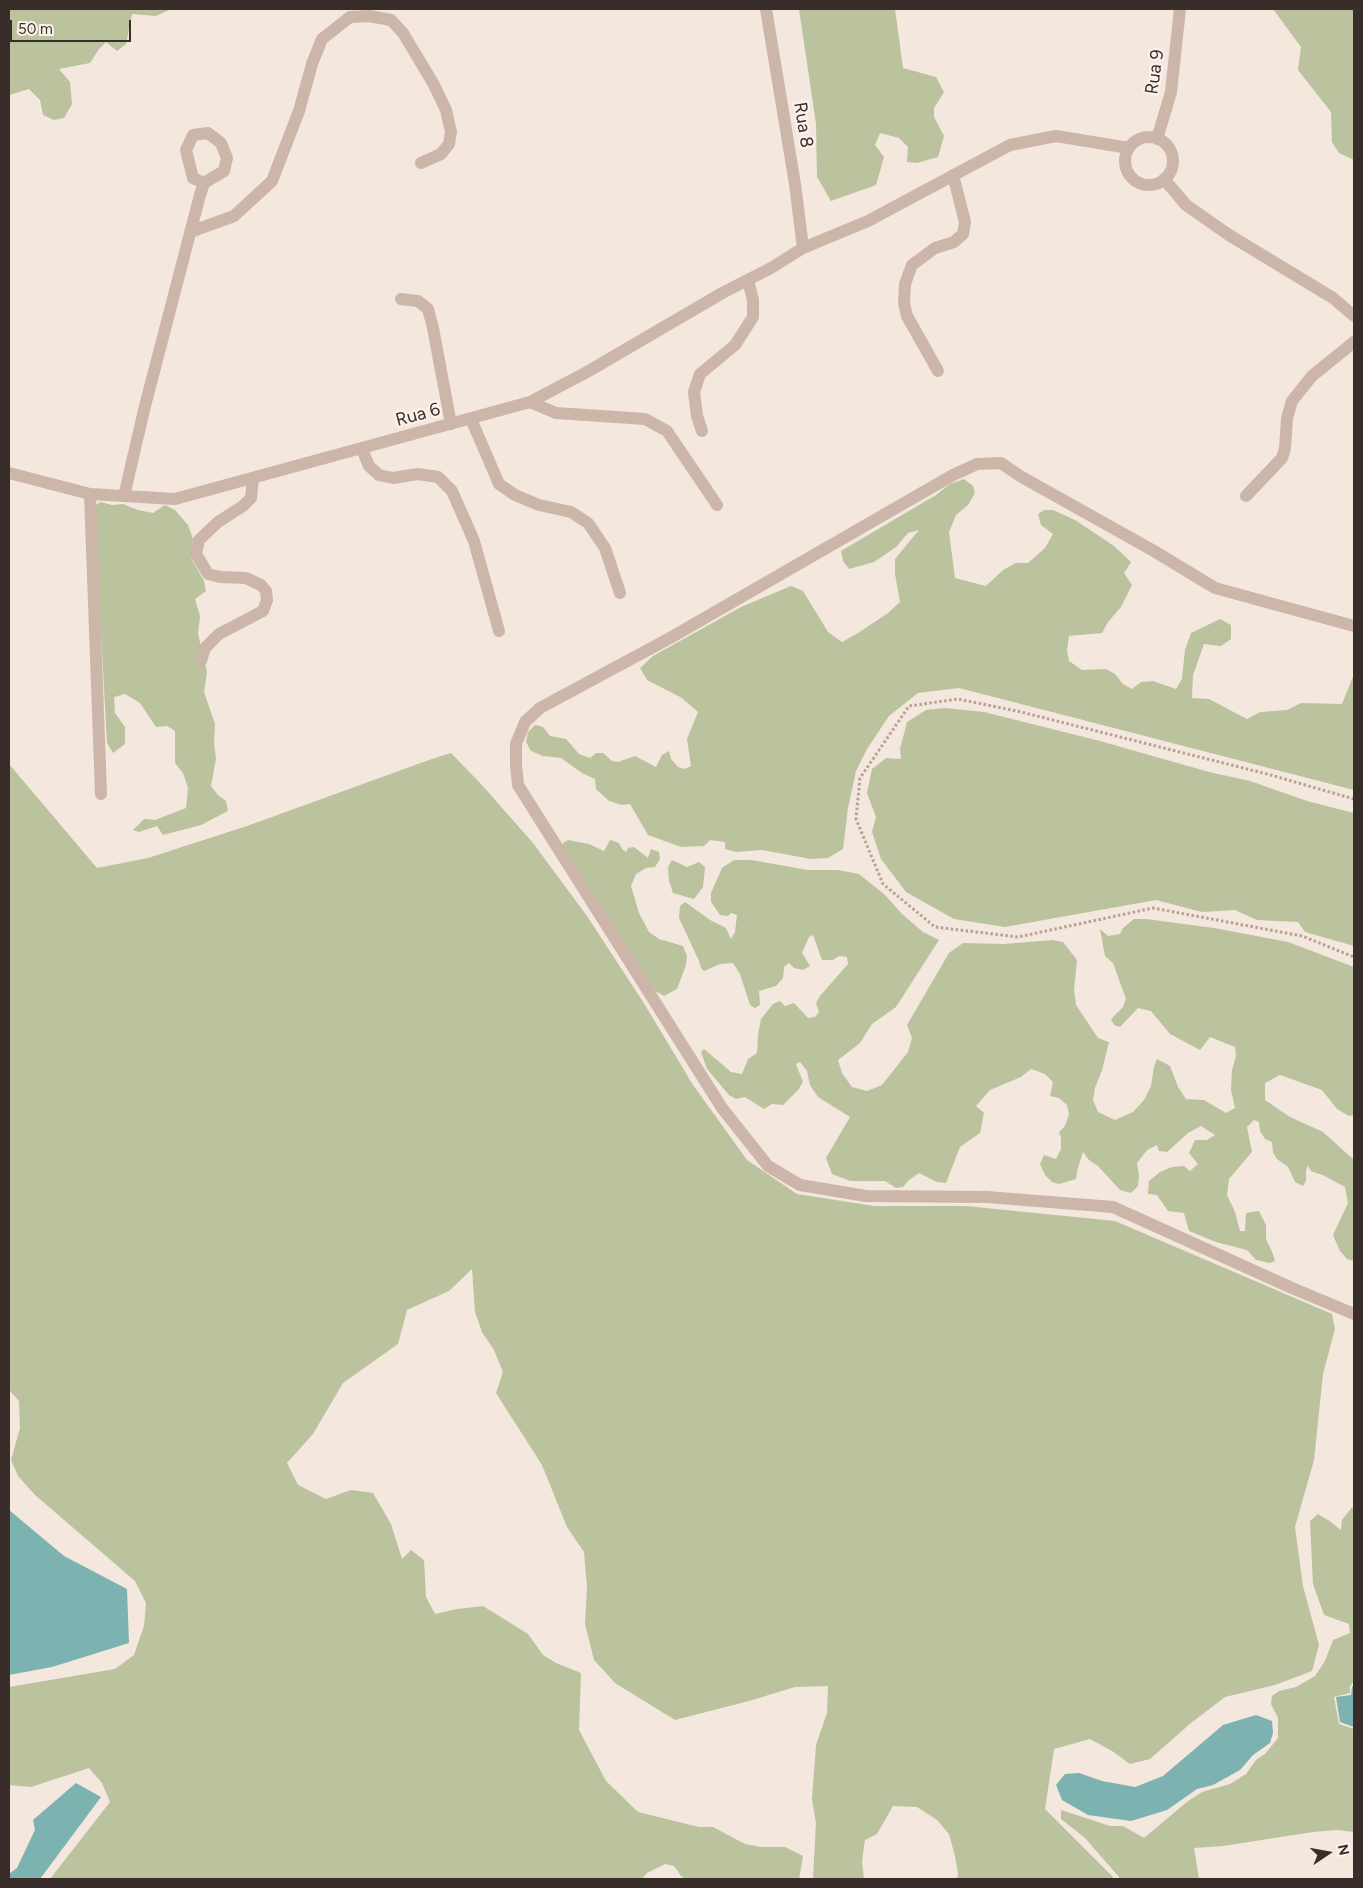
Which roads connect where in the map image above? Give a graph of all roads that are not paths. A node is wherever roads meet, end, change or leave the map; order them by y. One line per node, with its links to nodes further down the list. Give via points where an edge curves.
1 (766, 9): 10 (street, Rua 8)
2 (1180, 9): 3 (street, Rua 9, via 1172,92)
3 (1158, 139): 4 (street, via 1142,138); 7 (street, via 1172,157 1170,172)
4 (1129, 148): 6 (street, Rua 6, via 1056,136 1010,145); 7 (street, via 1125,163 1131,177 1152,185)
5 (421, 163): 9 (street, via 441,154 449,144 451,132 446,110 403,33 391,20 350,17 322,39 272,181 234,216)
6 (954, 175): 10 (street, Rua 6, via 868,221); 15 (street, via 965,222 963,234 954,242 935,248 912,266 905,284 904,303 908,316)
7 (1164, 179): 13 (street, via 1186,205 1332,298)
8 (204, 183): 9 (street)
9 (190, 232): 24 (street)
10 (803, 248): 11 (street, Rua 6)
11 (748, 280): 16 (street, Rua 6); 19 (street, via 753,317 735,345 700,374 694,392)
12 (401, 299): 18 (street, via 418,301 428,309)
13 (1354, 316)
14 (1354, 342): 25 (street, via 1312,376 1292,401 1282,458)
15 (938, 371)
16 (530, 402): 17 (street, Rua 6); 26 (street, via 556,413 645,419 667,432)
17 (471, 418): 18 (street, Rua 6); 27 (street, via 499,484 539,505 571,512 588,524 605,548)
18 (451, 424): 20 (street, Rua 6)
19 (702, 431)
20 (362, 448): 22 (street, Rua 6); 29 (street, via 369,466 379,475 392,478 418,474 438,477 452,491 474,541)
21 (9, 473): 23 (street, Rua 6)
22 (253, 478): 24 (street, Rua 6, via 175,499); 30 (street, via 251,498 199,540 196,554 208,574 246,578 261,585 267,600 263,611 219,634 205,648)
23 (90, 494): 24 (street, Rua 6); 31 (street)
24 (124, 496)
25 (1246, 496)
26 (717, 505)
27 (620, 594)
28 (1354, 626): 32 (street, via 1215,588 1001,463 977,464 540,708 524,722 516,744 518,785 722,1108 768,1166 800,1185 866,1196 987,1197 1112,1207)
29 (499, 632)
30 (201, 661)
31 (101, 794)
32 (1354, 1314)

